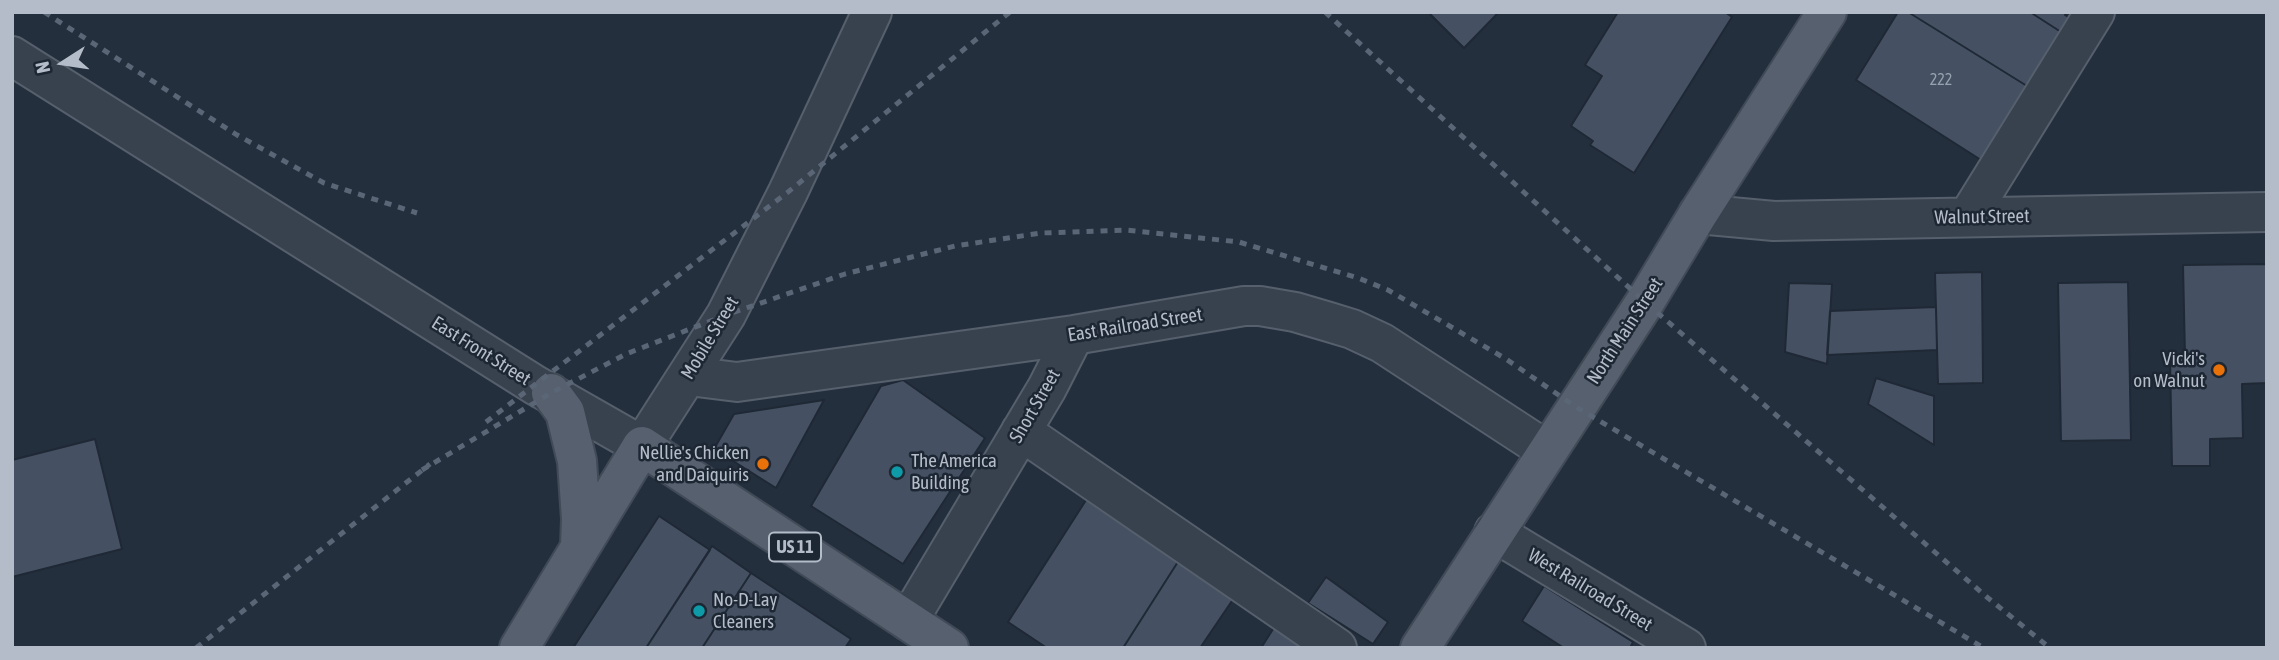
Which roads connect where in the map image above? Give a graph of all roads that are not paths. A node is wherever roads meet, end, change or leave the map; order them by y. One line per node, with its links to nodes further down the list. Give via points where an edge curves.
1 (872, 12): 9 (street, Mobile Street, via 758,255)
2 (1827, 12): 6 (main road, North Main Street)
3 (2095, 12): 7 (street)
4 (12, 56): 10 (street, East Front Street)
5 (2267, 212): 7 (street, Walnut Street)
6 (1698, 214): 7 (street, Walnut Street, via 1774,221); 13 (main road, North Main Street)
7 (1968, 217)
8 (1074, 335): 9 (street, East Railroad Street, via 737,382); 11 (street, Short Street); 13 (street, East Railroad Street, via 1244,306 1295,312 1382,342)
9 (689, 376): 12 (street, Mobile Street)
10 (551, 393): 12 (street, East Front Street); 15 (main road, via 565,412 577,461)
11 (1021, 431): 16 (street, Short Street); 19 (street)
12 (642, 446): 15 (main road, Mobile Street); 16 (main road, East Front Street / US 11)
13 (1546, 450): 14 (main road, North Main Street)
14 (1494, 532): 20 (main road, North Main Street); 21 (street, West Railroad Street)
15 (580, 547): 17 (main road, Mobile Street)
16 (908, 621): 18 (main road, East Front Street / US 11)
17 (523, 646)
18 (949, 648)
19 (1337, 648)
20 (1420, 648)
21 (1686, 648)

